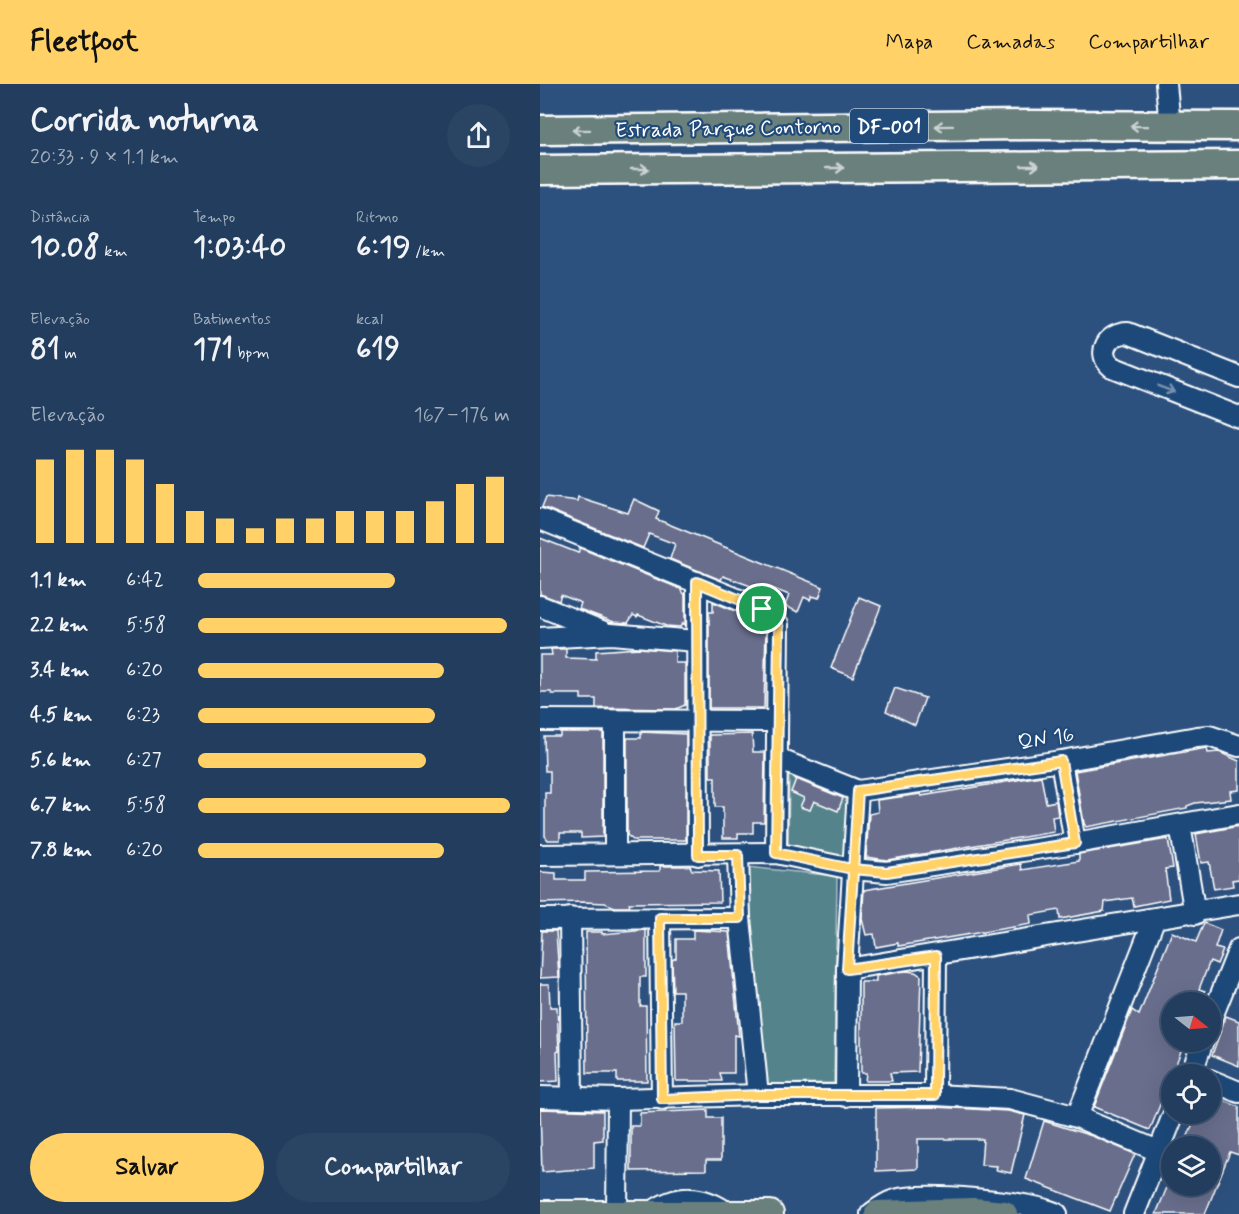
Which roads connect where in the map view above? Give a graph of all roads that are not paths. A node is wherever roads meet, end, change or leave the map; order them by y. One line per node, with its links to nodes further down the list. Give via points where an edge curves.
1 (1166, 84): 2 (street)
2 (1170, 126): 3 (highway, Estrada Parque Contorno / DF-001); 4 (highway, Estrada Parque Contorno / DF-001, one-way to 4)
3 (1239, 126)
4 (540, 130)
5 (1239, 165): 6 (highway, Estrada Parque Contorno / DF-001, one-way to 5)
6 (540, 170)
7 (1239, 377): 8 (street, one-way to 8, via 1128,333 1110,338 1103,354 1112,367)
8 (1239, 417)
9 (540, 519): 10 (street)
10 (697, 582): 14 (street); 18 (street, via 762,609 778,624)
11 (540, 606): 12 (street)
12 (611, 634): 13 (street); 14 (street)
13 (540, 638)
14 (696, 641): 16 (street)
15 (540, 720): 17 (street)
16 (696, 720): 17 (street); 18 (street); 29 (street)
17 (615, 721): 27 (street)
18 (777, 721): 20 (street)
19 (1239, 746): 21 (street, QN 16, via 1209,736 1197,737)
20 (778, 759): 22 (street); 26 (street)
21 (1061, 761): 22 (street, QN 16); 25 (street)
22 (858, 791): 31 (street)
23 (1239, 814): 24 (street)
24 (1180, 825): 25 (street); 33 (street)
25 (1075, 843): 31 (street, via 887,872)
26 (776, 853): 30 (street); 31 (street)
27 (615, 854): 28 (street); 29 (street)
28 (540, 855)
29 (698, 855): 30 (street)
30 (738, 855): 36 (street)
31 (852, 869): 41 (street)
32 (1239, 904): 33 (street)
33 (1195, 914): 38 (street)
34 (570, 918): 35 (street); 37 (street); 49 (street)
35 (660, 918): 36 (street); 51 (street)
36 (740, 918): 45 (street)
37 (540, 919)
38 (1154, 920): 40 (street); 52 (street)
39 (1239, 949): 42 (street)
40 (936, 956): 41 (street); 46 (street)
41 (847, 969): 47 (street)
42 (1221, 994)
43 (1221, 1085): 44 (street)
44 (1239, 1092)
45 (758, 1095): 47 (street); 51 (street)
46 (935, 1095): 47 (street); 52 (street, via 1010,1099)
47 (846, 1096)
48 (540, 1098): 49 (street)
49 (572, 1098): 50 (street)
50 (618, 1099): 51 (street); 56 (street)
51 (662, 1099)
52 (1077, 1117): 54 (street)
53 (1169, 1124): 54 (street)
54 (1158, 1151): 66 (street)
55 (540, 1208): 59 (street)
56 (617, 1213): 57 (main road); 59 (main road)
57 (651, 1213): 60 (main road)
58 (540, 1214): 59 (main road)
59 (548, 1214)
60 (729, 1214): 61 (main road)
61 (770, 1214)
62 (871, 1214): 65 (street, via 898,1199 947,1198 1022,1203)
63 (878, 1214): 64 (main road)
64 (1004, 1214)
65 (1057, 1214)
66 (1134, 1214)

